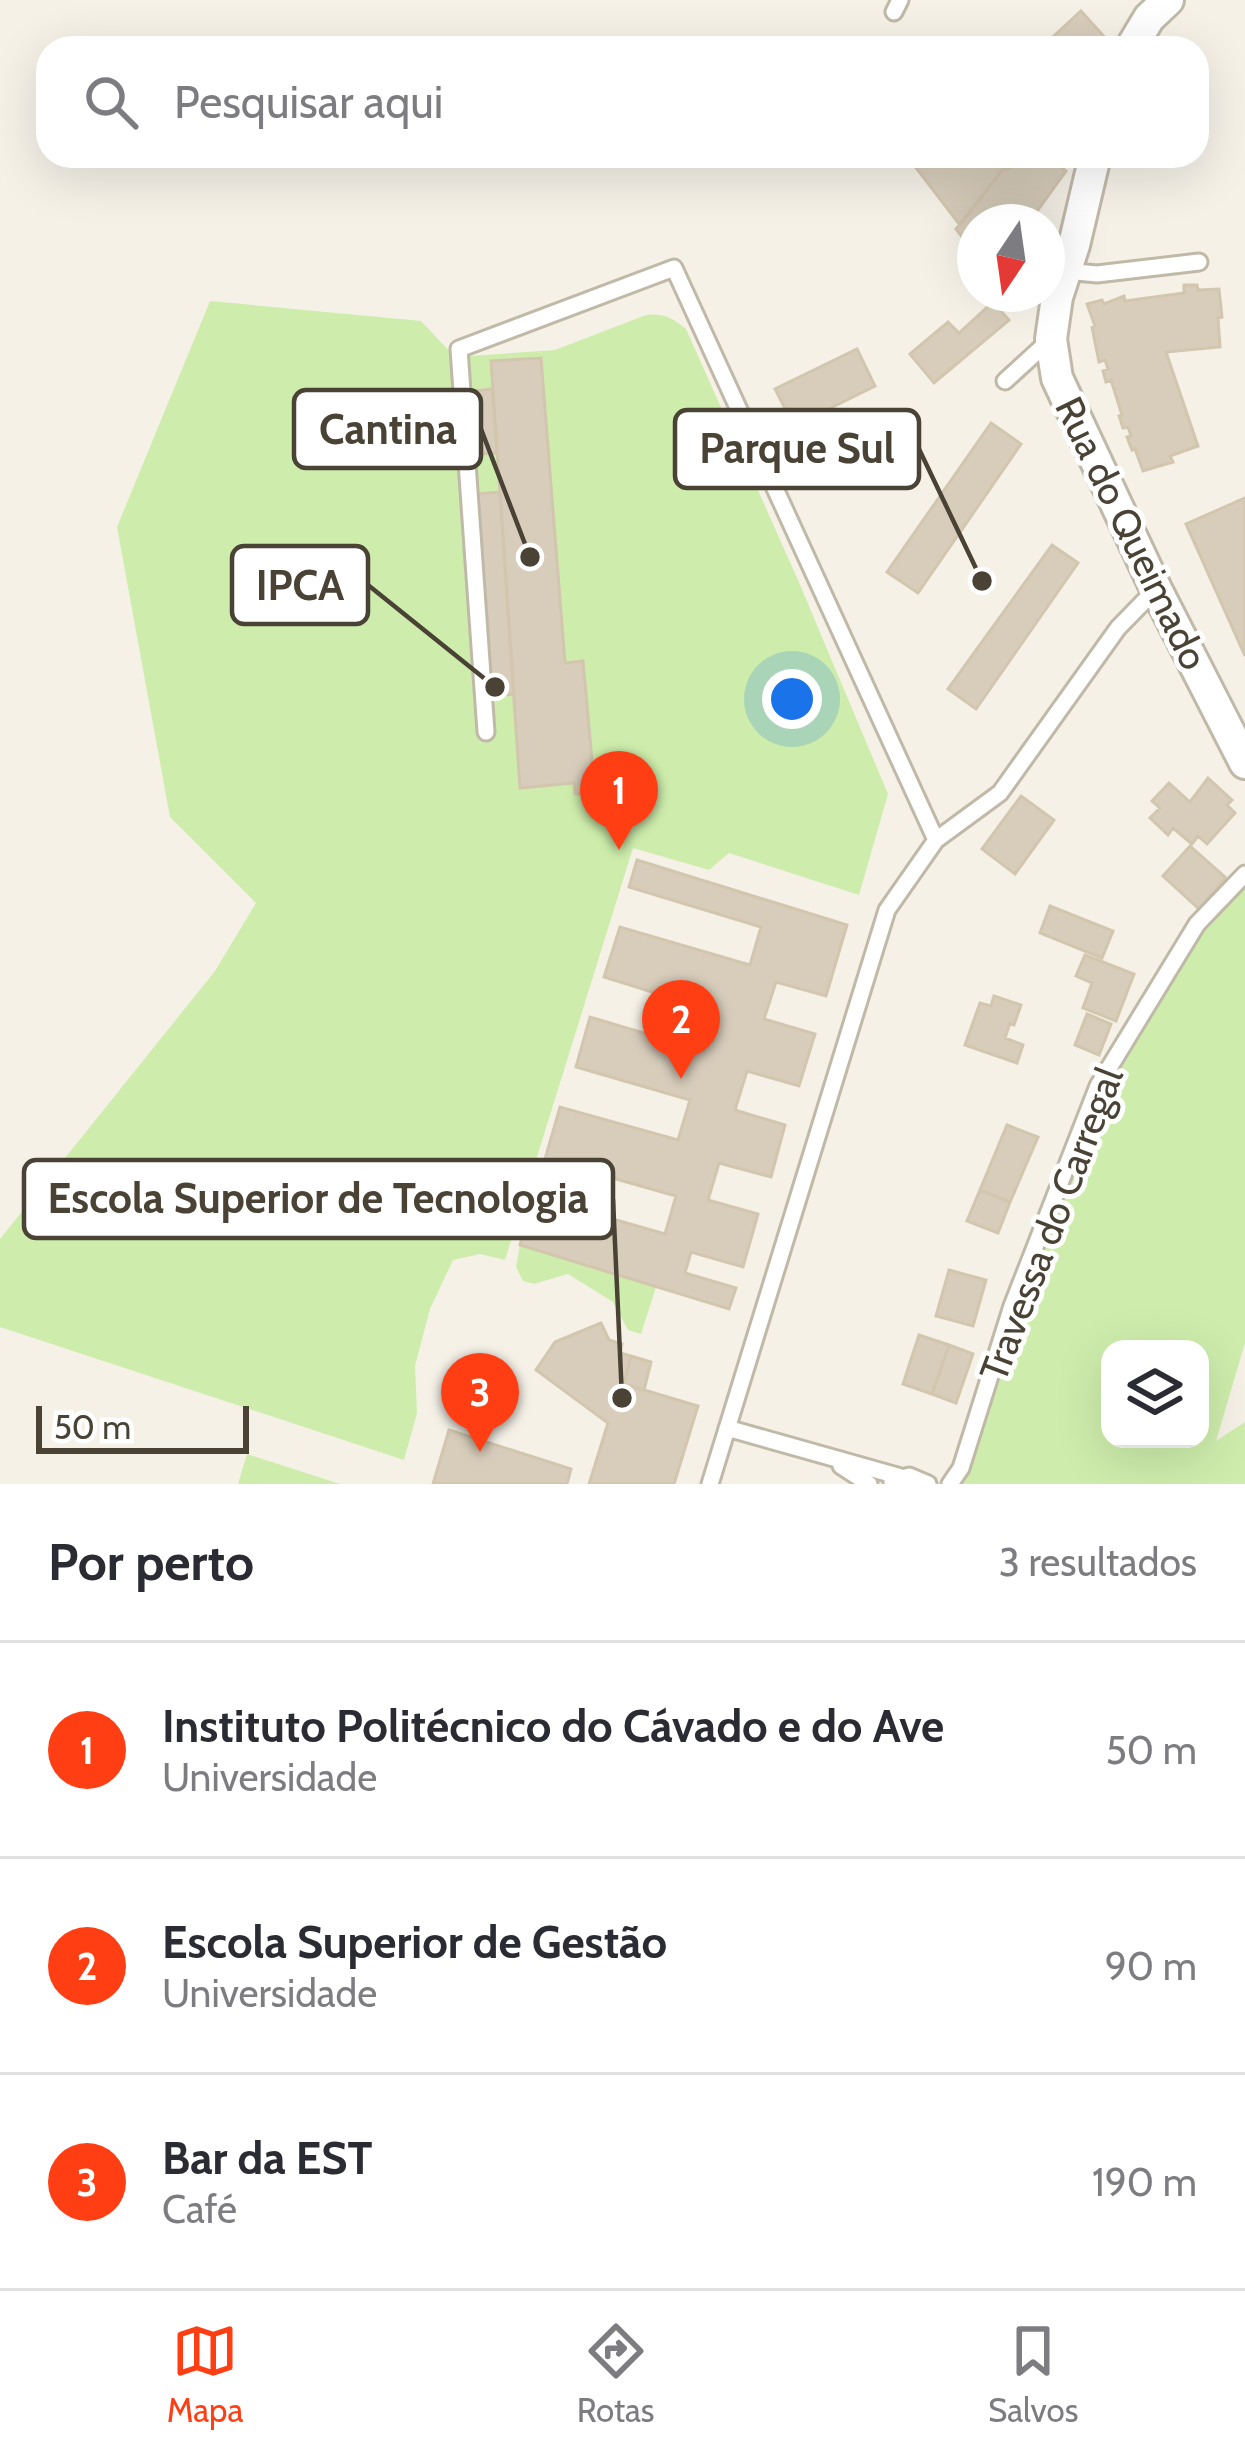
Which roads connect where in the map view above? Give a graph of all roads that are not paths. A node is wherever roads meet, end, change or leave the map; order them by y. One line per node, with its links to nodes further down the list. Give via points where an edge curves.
1 (1168, 0): 2 (street)
2 (1138, 36)
3 (1092, 168): 4 (street, Rua do Queimado)
4 (1070, 258): 5 (lane, via 1097,274); 6 (street, Rua do Queimado)
5 (1199, 262)
6 (1051, 339): 7 (lane); 8 (street, Rua do Queimado, via 1057,378)
7 (1005, 381)
8 (1156, 589): 10 (street, Rua do Queimado); 11 (lane, via 993,789)
9 (486, 732): 11 (lane, via 459,349 674,268)
10 (1245, 763)
11 (936, 840): 13 (lane, via 886,910)
12 (1245, 874): 15 (lane, Travessa do Carregal, via 1197,924 1098,1086 1012,1306)
13 (727, 1428): 14 (lane); 18 (lane)
14 (830, 1458): 16 (lane); 19 (lane)
15 (961, 1468): 17 (lane); 20 (lane, Travessa do Carregal)
16 (896, 1481): 17 (lane)
17 (926, 1483)
18 (710, 1484)
19 (869, 1484)
20 (950, 1484)

